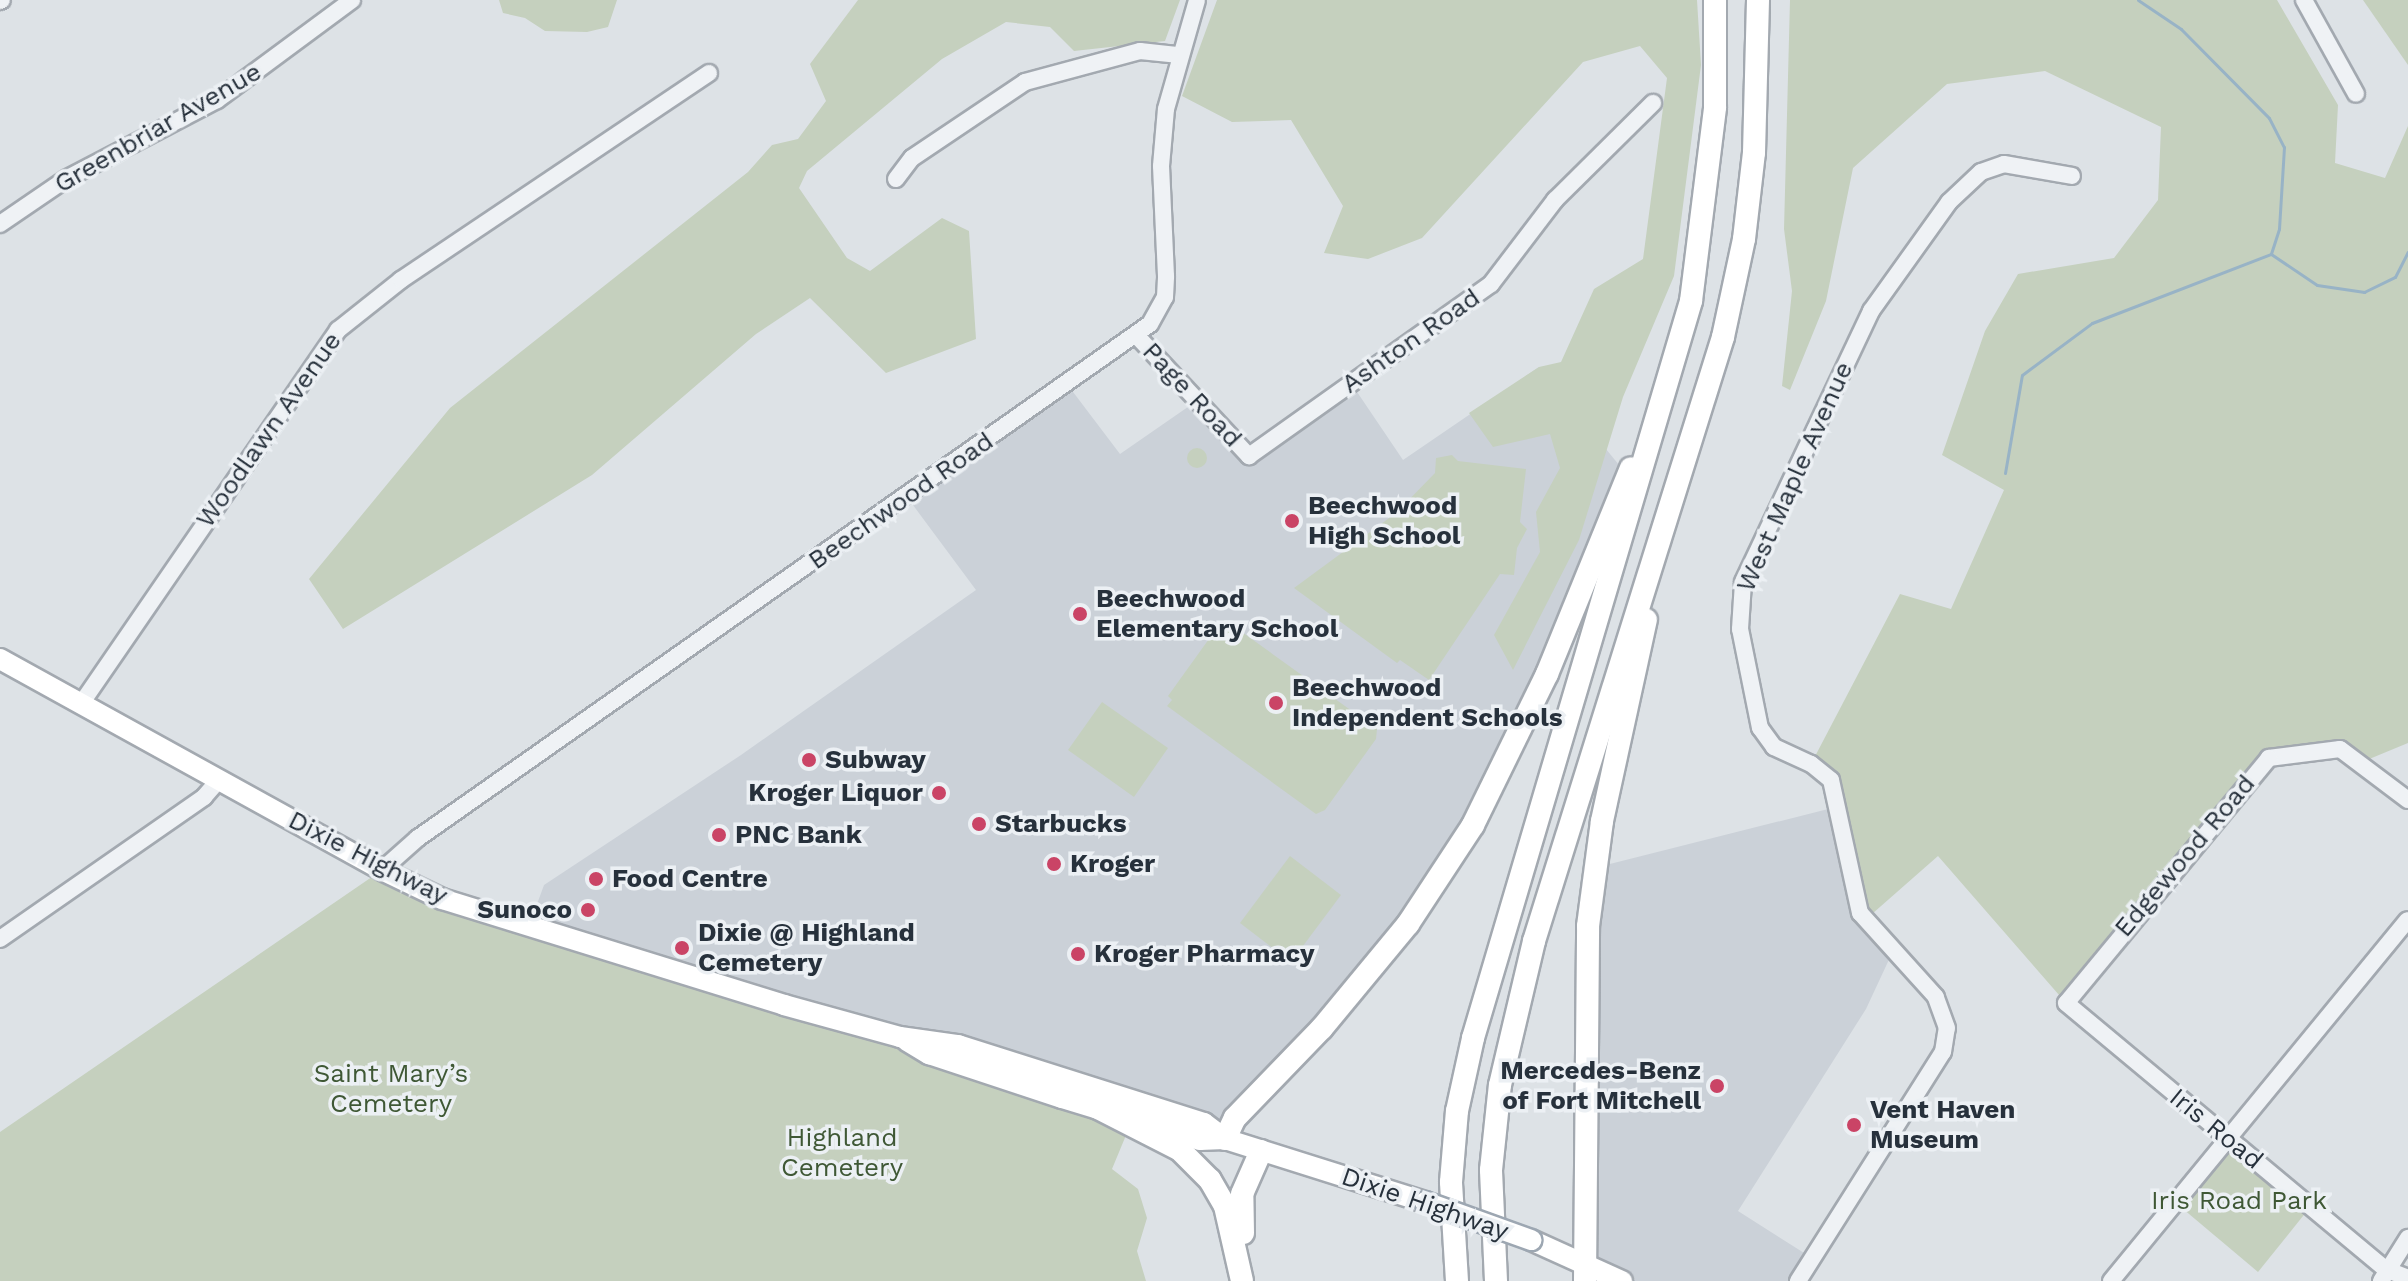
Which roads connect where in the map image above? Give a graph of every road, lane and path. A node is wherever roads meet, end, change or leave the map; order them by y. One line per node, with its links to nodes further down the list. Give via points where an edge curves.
1 (352, 0): 12 (street, Greenbriar Avenue, via 217,100 66,179)
2 (1197, 0): 6 (street, Beechwood Road)
3 (1715, 0): 13 (highway, via 1712,151)
4 (1758, 0): 16 (highway, via 1754,153 1744,239 1723,337)
5 (2304, 0): 8 (street)
6 (1177, 55): 11 (street, via 1140,51 1025,82 912,158); 14 (street, Beechwood Road, via 1162,137 1165,297 1150,324)
7 (709, 73): 18 (street, Woodlawn Avenue, via 401,280 338,330)
8 (2356, 94)
9 (1653, 103): 15 (street, Ashton Road, via 1555,200 1491,284)
10 (2072, 176): 38 (street, West Maple Avenue, via 2004,164 1981,172 1949,202 1871,311 1743,582 1740,629 1760,728 1774,747 1831,780 1860,913 1936,997 1947,1028 1943,1052)
11 (896, 179)
12 (0, 224)
13 (1691, 301): 28 (highway, via 1547,674 1473,825 1408,924 1322,1028 1235,1118); 35 (highway, via 1473,1038 1457,1111 1451,1182)
14 (1136, 335): 15 (street, Page Road); 21 (street, Beechwood Road, via 418,838)
15 (1249, 456)
16 (1666, 525): 31 (highway, via 1594,868 1585,1009); 36 (highway, via 1607,697 1516,1011 1500,1085 1491,1170)
17 (0, 659): 18 (main road, Dixie Highway)
18 (81, 704): 19 (main road, Dixie Highway)
19 (219, 780): 21 (main road, Dixie Highway); 23 (street, via 204,797)
20 (2408, 800): 24 (street, Edgewood Road, via 2340,749 2262,762)
21 (382, 870): 25 (main road, Dixie Highway, via 482,912)
22 (2408, 920): 27 (street)
23 (0, 939)
24 (2066, 1003): 27 (street, Iris Road)
25 (900, 1037): 26 (main road, Dixie Highway, via 929,1054); 28 (main road, Dixie Highway, via 958,1045 1204,1123)
26 (1096, 1107): 28 (main road, Dixie Highway, via 1200,1140); 34 (highway, via 1180,1150 1210,1180 1225,1206)
27 (2229, 1138): 32 (street, Iris Road); 39 (street)
28 (1225, 1139): 29 (main road, Dixie Highway)
29 (1261, 1151): 31 (main road, Dixie Highway, bridge, via 1531,1240); 34 (highway, via 1242,1194)
30 (2408, 1238): 32 (street)
31 (1584, 1272): 37 (main road, Dixie Highway)
32 (2383, 1275): 33 (street, Iris Road)
33 (2408, 1278)
34 (1244, 1281)
35 (1457, 1281)
36 (1496, 1281)
37 (1622, 1281)
38 (1798, 1281)
39 (2111, 1281)

